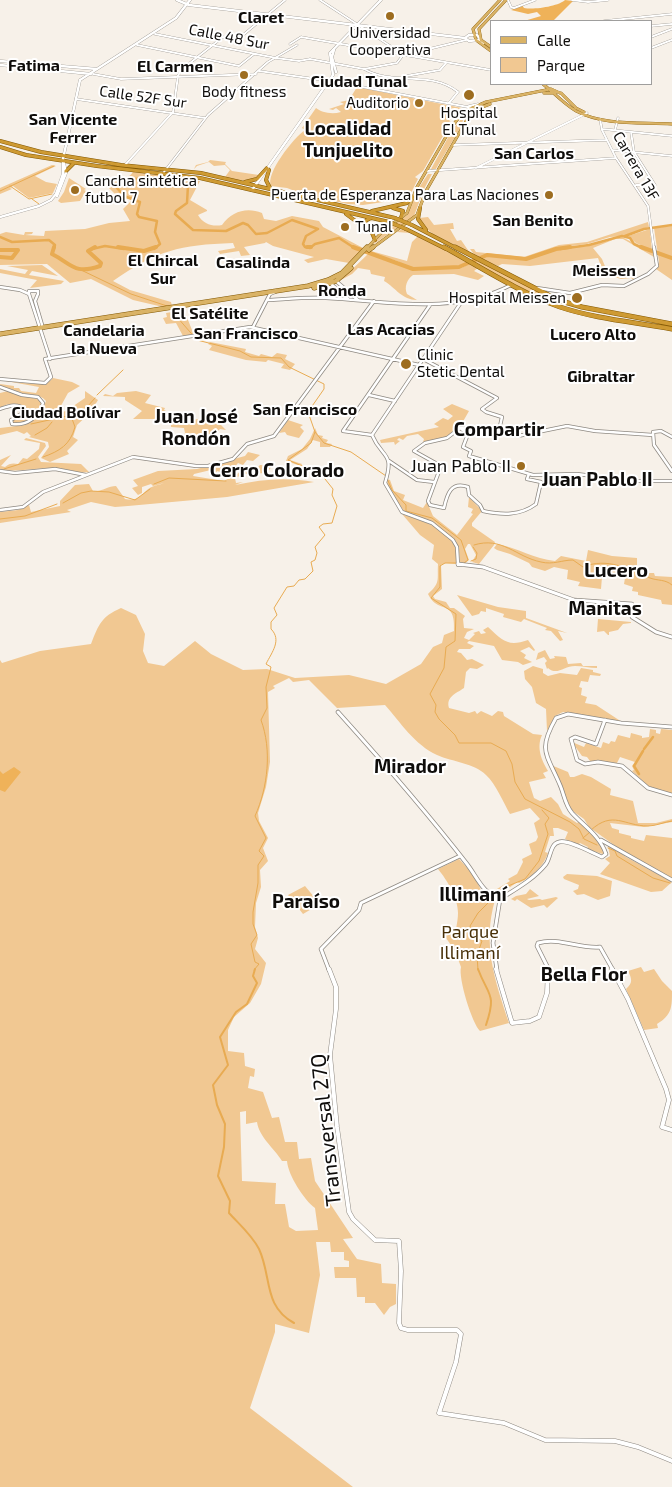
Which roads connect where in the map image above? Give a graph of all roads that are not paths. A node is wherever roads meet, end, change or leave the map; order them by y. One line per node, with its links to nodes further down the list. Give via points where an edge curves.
1 (180, 0): 10 (main road); 10 (main road)
2 (285, 0): 11 (street)
3 (320, 0): 19 (street)
4 (382, 0): 19 (main road)
5 (500, 0): 23 (main road, via 475,26)
6 (507, 0): 7 (street, via 515,8); 27 (main road, via 480,27)
7 (535, 0)
8 (572, 0): 9 (street)
9 (608, 0)
10 (189, 2): 13 (main road); 22 (main road, via 177,20); 30 (main road, via 176,18)
11 (272, 11): 12 (street); 13 (street)
12 (278, 11)
13 (268, 14): 15 (street); 19 (main road)
14 (672, 14): 17 (street)
15 (264, 18): 16 (street); 29 (street, via 237,40 223,37)
16 (269, 20)
17 (614, 20)
18 (672, 24): 20 (street)
19 (359, 26): 24 (main road); 28 (main road); 35 (street)
20 (652, 26)
21 (672, 29): 25 (street)
22 (156, 34): 29 (street, Calle 48 Sur); 30 (main road)
23 (473, 34): 24 (main road); 27 (main road)
24 (466, 37): 27 (main road); 35 (street)
25 (652, 37)
26 (672, 40): 32 (street)
27 (477, 41): 31 (main road); 33 (main road)
28 (339, 44): 35 (street); 37 (street, via 301,37 290,44 297,46); 40 (main road)
29 (212, 45): 34 (street, Calle 48 Sur); 36 (street)
30 (136, 46): 36 (street); 44 (main road)
31 (490, 46)
32 (652, 48)
33 (490, 50)
34 (254, 54): 36 (street, via 239,66); 37 (street, Calle 48 Sur)
35 (404, 55): 41 (street); 43 (street, via 396,63)
36 (197, 58): 49 (street)
37 (276, 58): 39 (street, Calle 48 Sur); 46 (street)
38 (0, 61): 44 (main road)
39 (324, 61): 40 (main road)
40 (331, 62): 43 (street); 51 (main road, via 334,72)
41 (447, 62): 45 (street); 50 (street, via 440,70)
42 (0, 66): 47 (main road)
43 (364, 69): 50 (street, via 369,73 394,77)
44 (97, 70): 47 (main road)
45 (490, 70)
46 (259, 71): 48 (street); 51 (street)
47 (92, 74): 49 (street, via 121,80); 54 (main road, via 81,83)
48 (256, 74): 49 (street); 64 (street)
49 (178, 76): 61 (street)
50 (410, 76): 55 (street, via 452,85 458,92)
51 (330, 81): 55 (street); 89 (main road)
52 (548, 88): 53 (main road); 56 (main road); 62 (main road, via 562,94)
53 (555, 93): 59 (main road, via 492,103); 60 (main road)
54 (76, 99): 61 (street, Calle 52F Sur); 82 (main road)
55 (449, 103): 57 (street)
56 (478, 104): 57 (street); 58 (main road)
57 (463, 106): 58 (street)
58 (470, 107): 59 (street); 93 (main road, via 458,117)
59 (473, 112): 75 (main road)
60 (577, 112): 62 (main road); 63 (main road, via 579,115)
61 (172, 113): 64 (street, Calle 52F Sur); 86 (street)
62 (586, 114): 65 (main road); 66 (main road); 73 (street)
63 (576, 117)
64 (206, 118): 92 (street)
65 (600, 119): 66 (main road); 68 (street, Carrera 13F)
66 (618, 119): 67 (main road); 69 (street)
67 (672, 123)
68 (602, 129): 69 (street); 72 (street, Carrera 13F)
69 (616, 130): 70 (street)
70 (630, 132): 71 (street); 78 (street)
71 (672, 136)
72 (607, 140): 73 (street); 76 (street, Carrera 13F)
73 (529, 142): 75 (street); 90 (street)
74 (0, 145): 77 (highway); 79 (highway); 79 (highway); 80 (highway)
75 (453, 145): 95 (main road)
76 (612, 150): 78 (street); 83 (street, Carrera 13F)
77 (32, 152): 79 (highway); 82 (highway)
78 (634, 152): 81 (street); 101 (street, via 655,186)
79 (41, 154): 80 (highway); 82 (highway)
80 (36, 156): 82 (highway)
81 (672, 156)
82 (63, 158): 84 (highway); 85 (highway); 96 (main road)
83 (616, 158): 90 (street); 101 (street, Carrera 13F)
84 (91, 162): 85 (highway); 86 (highway); 88 (highway); 91 (highway)
85 (76, 163): 96 (highway, via 70,165)
86 (125, 165): 87 (highway)
87 (148, 168): 88 (highway); 92 (highway)
88 (140, 169): 91 (highway); 92 (highway)
89 (268, 169): 100 (highway, via 255,180); 102 (main road); 103 (highway, via 266,184)
90 (474, 169): 95 (street)
91 (128, 170): 98 (highway)
92 (165, 171): 94 (highway); 97 (highway); 99 (highway)
93 (427, 171): 95 (street); 105 (main road)
94 (190, 172): 97 (highway); 100 (highway)
95 (437, 172): 108 (main road)
96 (65, 174): 106 (main road); 111 (main road, via 51,200)
97 (195, 174): 102 (highway)
98 (212, 181): 99 (highway); 102 (highway)
99 (219, 181): 102 (highway)
100 (237, 181): 102 (highway)
101 (635, 185): 129 (street, Carrera 13F, via 647,202 657,263 654,270 624,286 602,285 570,293)
102 (255, 188): 103 (highway); 104 (highway); 109 (highway)
103 (275, 190): 104 (highway)
104 (291, 194): 107 (highway)
105 (413, 197): 110 (highway, via 406,203); 113 (main road, via 408,211)
106 (56, 198): 111 (main road, via 36,209)
107 (353, 208): 109 (highway); 110 (highway)
108 (420, 208): 116 (highway, via 418,220); 120 (main road, via 410,221)
109 (337, 210): 114 (highway); 117 (highway, via 351,216 374,234)
110 (361, 210): 112 (highway)
111 (0, 217)
112 (394, 218): 113 (highway, via 386,211 397,208 404,211); 116 (highway, bridge)
113 (401, 218): 115 (main road)
114 (377, 219): 115 (highway); 115 (highway, via 367,219 365,224 374,229)
115 (389, 224): 117 (main road); 118 (highway, bridge)
116 (432, 235): 119 (highway)
117 (375, 240): 120 (main road)
118 (446, 248): 119 (highway, via 463,254); 124 (highway)
119 (456, 248): 126 (highway)
120 (367, 250): 121 (main road)
121 (363, 254): 122 (main road); 130 (main road, via 330,280)
122 (336, 281): 123 (main road); 137 (street)
123 (330, 283): 130 (main road); 136 (street)
124 (513, 285): 139 (street, via 491,296); 141 (highway)
125 (0, 286): 127 (street)
126 (532, 287): 129 (street); 131 (highway)
127 (20, 290): 128 (street); 132 (street)
128 (32, 290): 132 (street); 133 (street, via 38,290)
129 (551, 291): 131 (street)
130 (270, 293): 135 (street); 142 (main road)
131 (542, 293): 134 (highway)
132 (29, 294): 133 (street); 145 (street)
133 (38, 294): 145 (street, via 35,300)
134 (550, 296): 141 (highway, via 570,306); 143 (highway, via 579,306)
135 (268, 300): 136 (street); 144 (street)
136 (348, 300): 137 (street)
137 (358, 300): 138 (street)
138 (374, 301): 140 (street); 148 (street)
139 (462, 301): 140 (street); 151 (street)
140 (430, 304): 150 (street)
141 (552, 304): 146 (highway)
142 (170, 309): 145 (main road); 145 (main road)
143 (672, 324)
144 (253, 327): 148 (street); 149 (street)
145 (41, 328): 147 (main road); 147 (main road); 149 (street)
146 (672, 329)
147 (0, 336)
148 (341, 347): 150 (street); 168 (street, via 274,436 245,446 238,456 208,466 133,457)
149 (50, 358): 153 (street, via 45,360 51,378 44,383)
150 (394, 359): 152 (street); 155 (street)
151 (423, 359): 152 (street); 159 (street, via 497,398 482,409 503,419)
152 (419, 365): 156 (street)
153 (0, 379)
154 (0, 387): 157 (street, via 42,399 42,408 23,425 12,424 11,419 25,410 22,406)
155 (369, 395): 156 (street); 161 (street, via 343,431)
156 (395, 401): 161 (street)
157 (0, 409)
158 (460, 428): 159 (street); 167 (street, via 468,434 463,448 470,451 468,456); 171 (street, via 445,439 425,442 414,451 441,466)
159 (491, 432): 160 (street, via 522,436 565,426 595,431)
160 (654, 433): 162 (street, via 661,431); 164 (street, via 653,444)
161 (372, 435): 163 (street)
162 (671, 437)
163 (389, 461): 171 (street, via 418,481); 173 (street, via 386,487 402,512 432,523 453,540 458,548 458,564 481,567 574,600 632,604 632,617 656,632)
164 (672, 471)
165 (0, 472): 166 (street, via 14,475 53,470); 168 (street, via 55,469)
166 (74, 474): 168 (street); 169 (street)
167 (529, 474): 170 (street, via 577,474 633,481); 171 (street, via 527,479 541,482 536,504 513,514 483,511 469,495 466,485 451,487 444,508 429,504)
168 (85, 476): 169 (street)
169 (73, 480): 172 (street, via 36,496 23,507)
170 (672, 480)
171 (434, 482)
172 (0, 510)
173 (672, 637)
174 (338, 712): 179 (street, via 411,793)
175 (605, 720): 176 (street); 177 (street, via 594,744 571,739 576,758 586,765 605,762 622,766 648,788); 178 (street, via 570,714 560,716 544,743 545,758 568,807)
176 (672, 727)
177 (672, 795)
178 (599, 840): 180 (street); 181 (street, via 606,852 604,857 559,841 554,844 546,864 532,879)
179 (460, 856): 181 (street, via 484,890); 183 (street, Transversal 27Q, via 361,903 359,910 321,949 336,987 330,1055 349,1208 353,1219 375,1240 399,1241 401,1328 456,1330 461,1334 439,1413 504,1423 545,1440 614,1441)
180 (672, 880)
181 (500, 899): 182 (street, via 492,943 497,974 512,1023 538,1017 548,988 548,968 536,946 538,943 558,940 587,949 600,947 628,999 666,1089 669,1100 662,1125)
182 (672, 1130)
183 (672, 1461)

